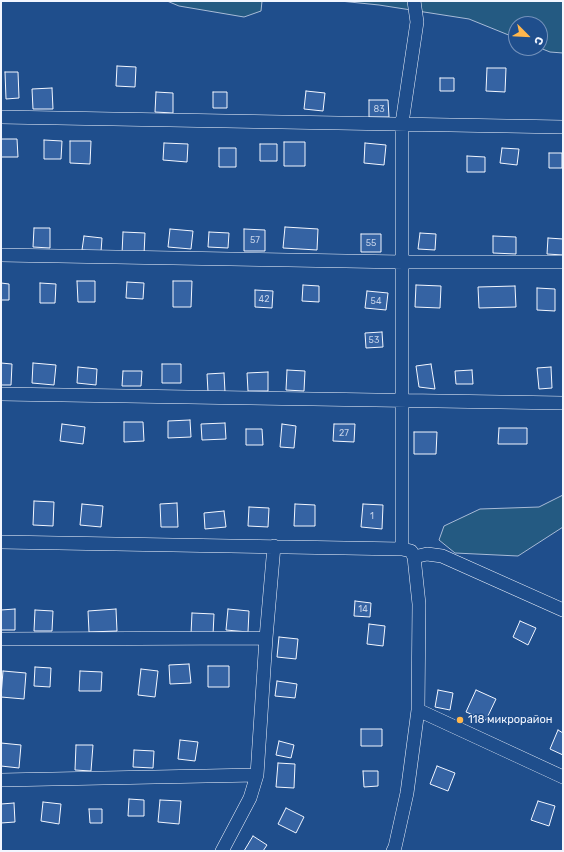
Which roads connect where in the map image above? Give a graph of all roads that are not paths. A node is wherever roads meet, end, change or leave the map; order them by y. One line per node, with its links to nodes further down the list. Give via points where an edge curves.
1 (414, 1): 3 (street, via 417,22)
2 (1, 117): 3 (street)
3 (402, 123): 4 (street); 6 (street)
4 (563, 127)
5 (1, 255): 6 (street)
6 (403, 262): 7 (street); 9 (street)
7 (563, 262)
8 (1, 394): 9 (street)
9 (401, 400): 10 (street); 13 (street)
10 (563, 403)
11 (1, 542): 12 (street)
12 (274, 546): 13 (street); 16 (street)
13 (402, 549): 14 (street, via 410,551)
14 (414, 557): 15 (street, via 427,554 442,556); 18 (street, via 419,604)
15 (563, 610)
16 (266, 638): 17 (street); 19 (street)
17 (1, 639)
18 (418, 710): 20 (street); 23 (street, via 407,793)
19 (257, 775): 21 (street); 22 (street, via 250,798)
20 (563, 777)
21 (1, 780)
22 (222, 851)
23 (393, 851)

